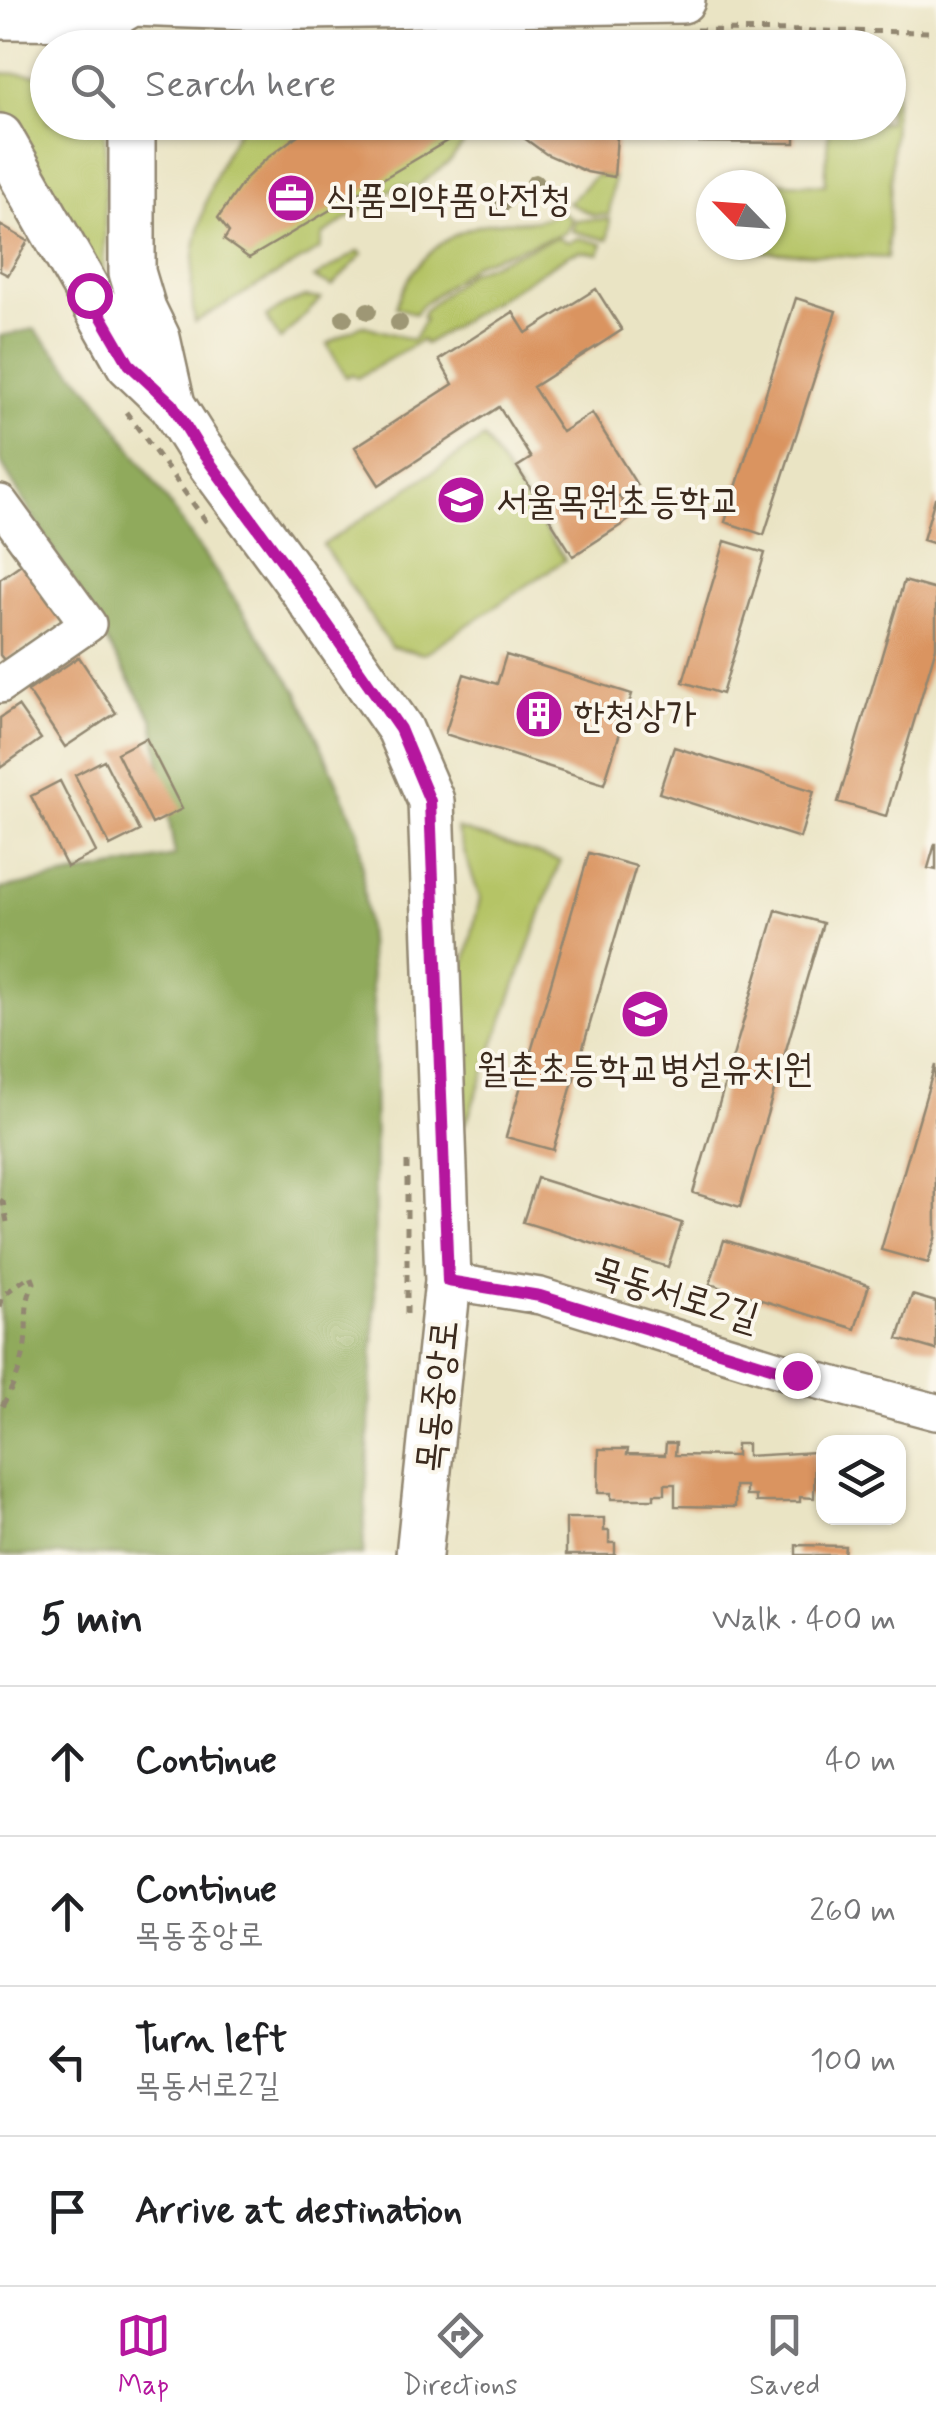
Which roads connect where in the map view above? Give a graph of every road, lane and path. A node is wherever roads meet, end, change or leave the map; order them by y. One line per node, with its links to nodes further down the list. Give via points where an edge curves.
1 (682, 0): 2 (main road, via 247,8)
2 (129, 2): 3 (main road, via 108,17); 4 (main road)
3 (0, 16)
4 (131, 30)
5 (132, 140): 8 (main road, 목동중앙로, via 132,272)
6 (2, 143): 8 (main road, via 129,364)
7 (118, 402): 10 (path)
8 (172, 404): 15 (main road, 목동중앙로, via 400,729 430,801)
9 (0, 503): 11 (street, via 88,624)
10 (210, 526)
11 (0, 686)
12 (406, 1147): 17 (path)
13 (0, 1200): 14 (path, via 6,1222)
14 (0, 1225)
15 (448, 1281): 19 (street, 목동서로2길, via 540,1296); 20 (main road, 목동중앙로)
16 (0, 1308): 18 (path, via 3,1295 31,1275 25,1346)
17 (407, 1323)
18 (0, 1410)
19 (936, 1412)
20 (419, 1555)

